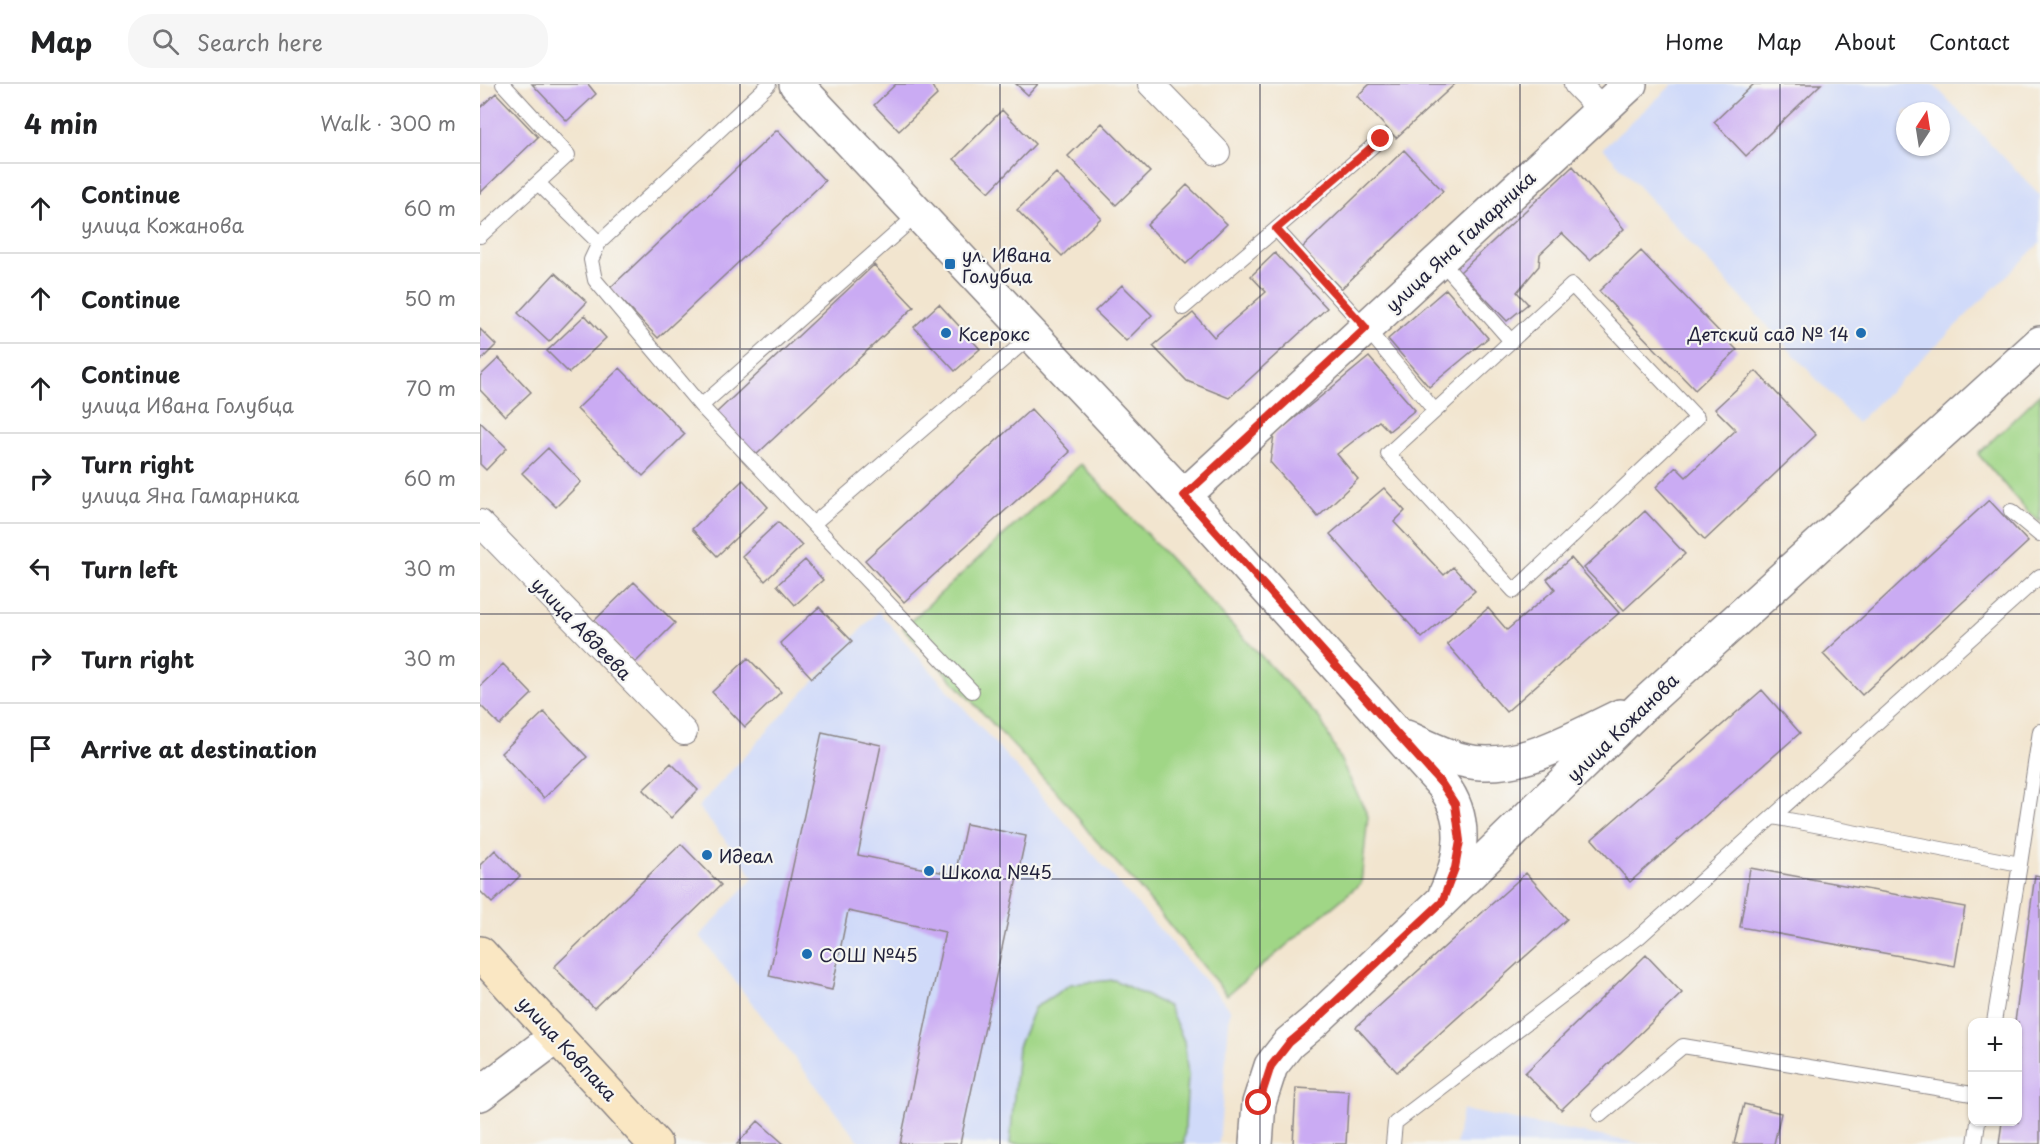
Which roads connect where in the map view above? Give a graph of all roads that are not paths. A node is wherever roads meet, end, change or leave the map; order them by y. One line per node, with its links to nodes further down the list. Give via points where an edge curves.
1 (503, 84): 10 (lane, via 568,155)
2 (769, 84): 14 (lane)
3 (796, 84): 11 (street)
4 (1151, 84): 9 (street)
5 (1577, 84): 7 (street)
6 (1630, 84): 7 (street, улица Яна Гамарника)
7 (1602, 110): 15 (street, улица Яна Гамарника)
8 (1381, 139): 12 (lane)
9 (1217, 152)
10 (538, 183): 13 (lane); 14 (lane)
11 (918, 214): 18 (street); 21 (lane)
12 (1276, 229): 16 (lane); 17 (lane)
13 (480, 236)
14 (599, 243): 21 (lane, via 591,260 595,280)
15 (1440, 260): 17 (street, улица Яна Гамарника); 19 (lane)
16 (1184, 308)
17 (1366, 328): 22 (lane); 23 (street, улица Яна Гамарника)
18 (1033, 335): 23 (street); 26 (lane)
19 (1511, 341): 22 (lane); 22 (lane, via 1572,285 1697,418 1514,591 1388,454)
20 (2040, 343): 30 (street, улица Кожанова)
21 (701, 406): 26 (lane)
22 (1435, 411)
23 (1184, 496): 33 (street)
24 (2011, 511): 27 (lane)
25 (480, 523): 32 (street, улица Авдеева)
26 (813, 524): 29 (lane)
27 (2040, 535)
28 (2040, 576): 34 (lane)
29 (972, 690)
30 (1641, 707): 33 (street, via 1527,758 1503,762 1462,760); 36 (street, улица Кожанова)
31 (2040, 731): 35 (lane)
32 (684, 732)
33 (1396, 733): 36 (street, via 1455,804 1460,841)
34 (1773, 817): 35 (lane); 46 (lane, via 1639,937 1395,1123)
35 (2020, 864): 38 (lane)
36 (1442, 902): 45 (street, улица Кожанова, via 1289,1043 1271,1066 1259,1103)
37 (480, 953): 39 (main road, улица Ковпака)
38 (1995, 1018)
39 (557, 1036): 41 (street); 44 (main road, улица Ковпака)
40 (1968, 1093): 42 (lane, via 1683,1046)
41 (480, 1094)
42 (1600, 1115)
43 (1977, 1126): 47 (lane)
44 (655, 1144)
45 (1256, 1144)
46 (1393, 1144)
47 (1975, 1144)

